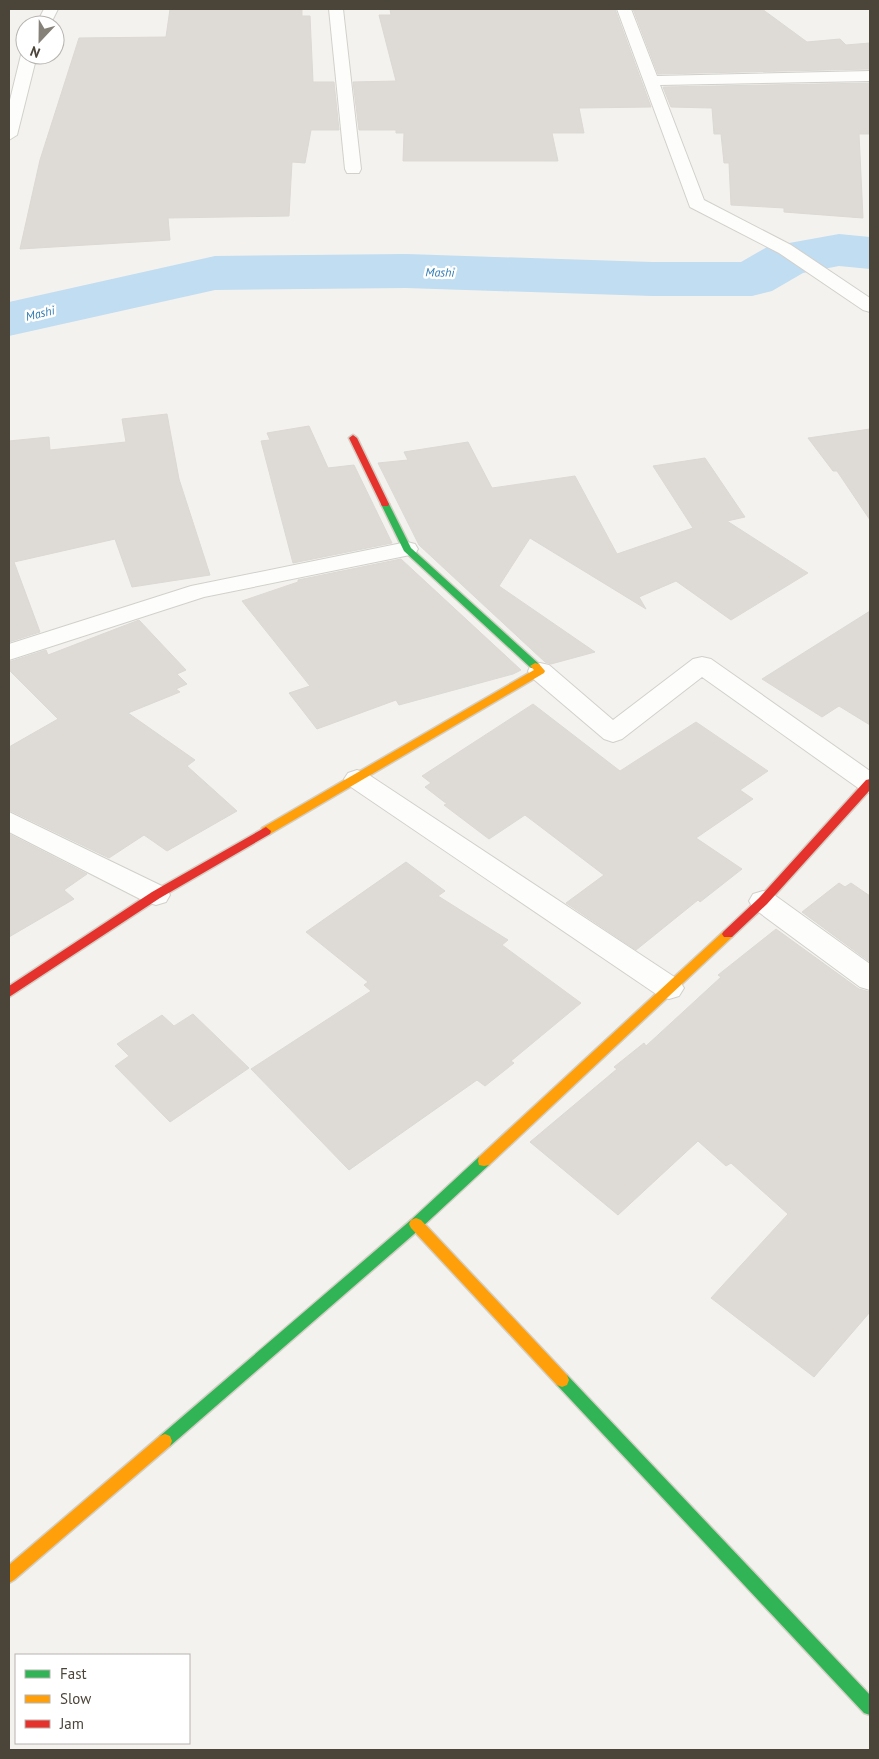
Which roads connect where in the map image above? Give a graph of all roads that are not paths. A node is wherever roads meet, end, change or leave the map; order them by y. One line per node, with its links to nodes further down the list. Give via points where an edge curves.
1 (336, 9): 7 (street)
2 (624, 9): 5 (street)
3 (26, 65): 6 (street)
4 (870, 76): 5 (street)
5 (651, 81): 8 (street, via 696,203 785,249)
6 (9, 135)
7 (353, 170)
8 (870, 306)
9 (353, 438): 10 (street)
10 (406, 549): 11 (street, via 199,591); 12 (street)
11 (9, 652)
12 (540, 671): 13 (street); 14 (street, via 613,733 702,665)
13 (357, 779): 16 (street); 19 (street)
14 (870, 784): 17 (street)
15 (9, 821): 16 (street)
16 (156, 895): 20 (street)
17 (763, 901): 18 (street); 19 (street)
18 (870, 979)
19 (669, 988): 21 (street)
20 (9, 992)
21 (416, 1224): 22 (street); 23 (street)
22 (9, 1575)
23 (870, 1707)

